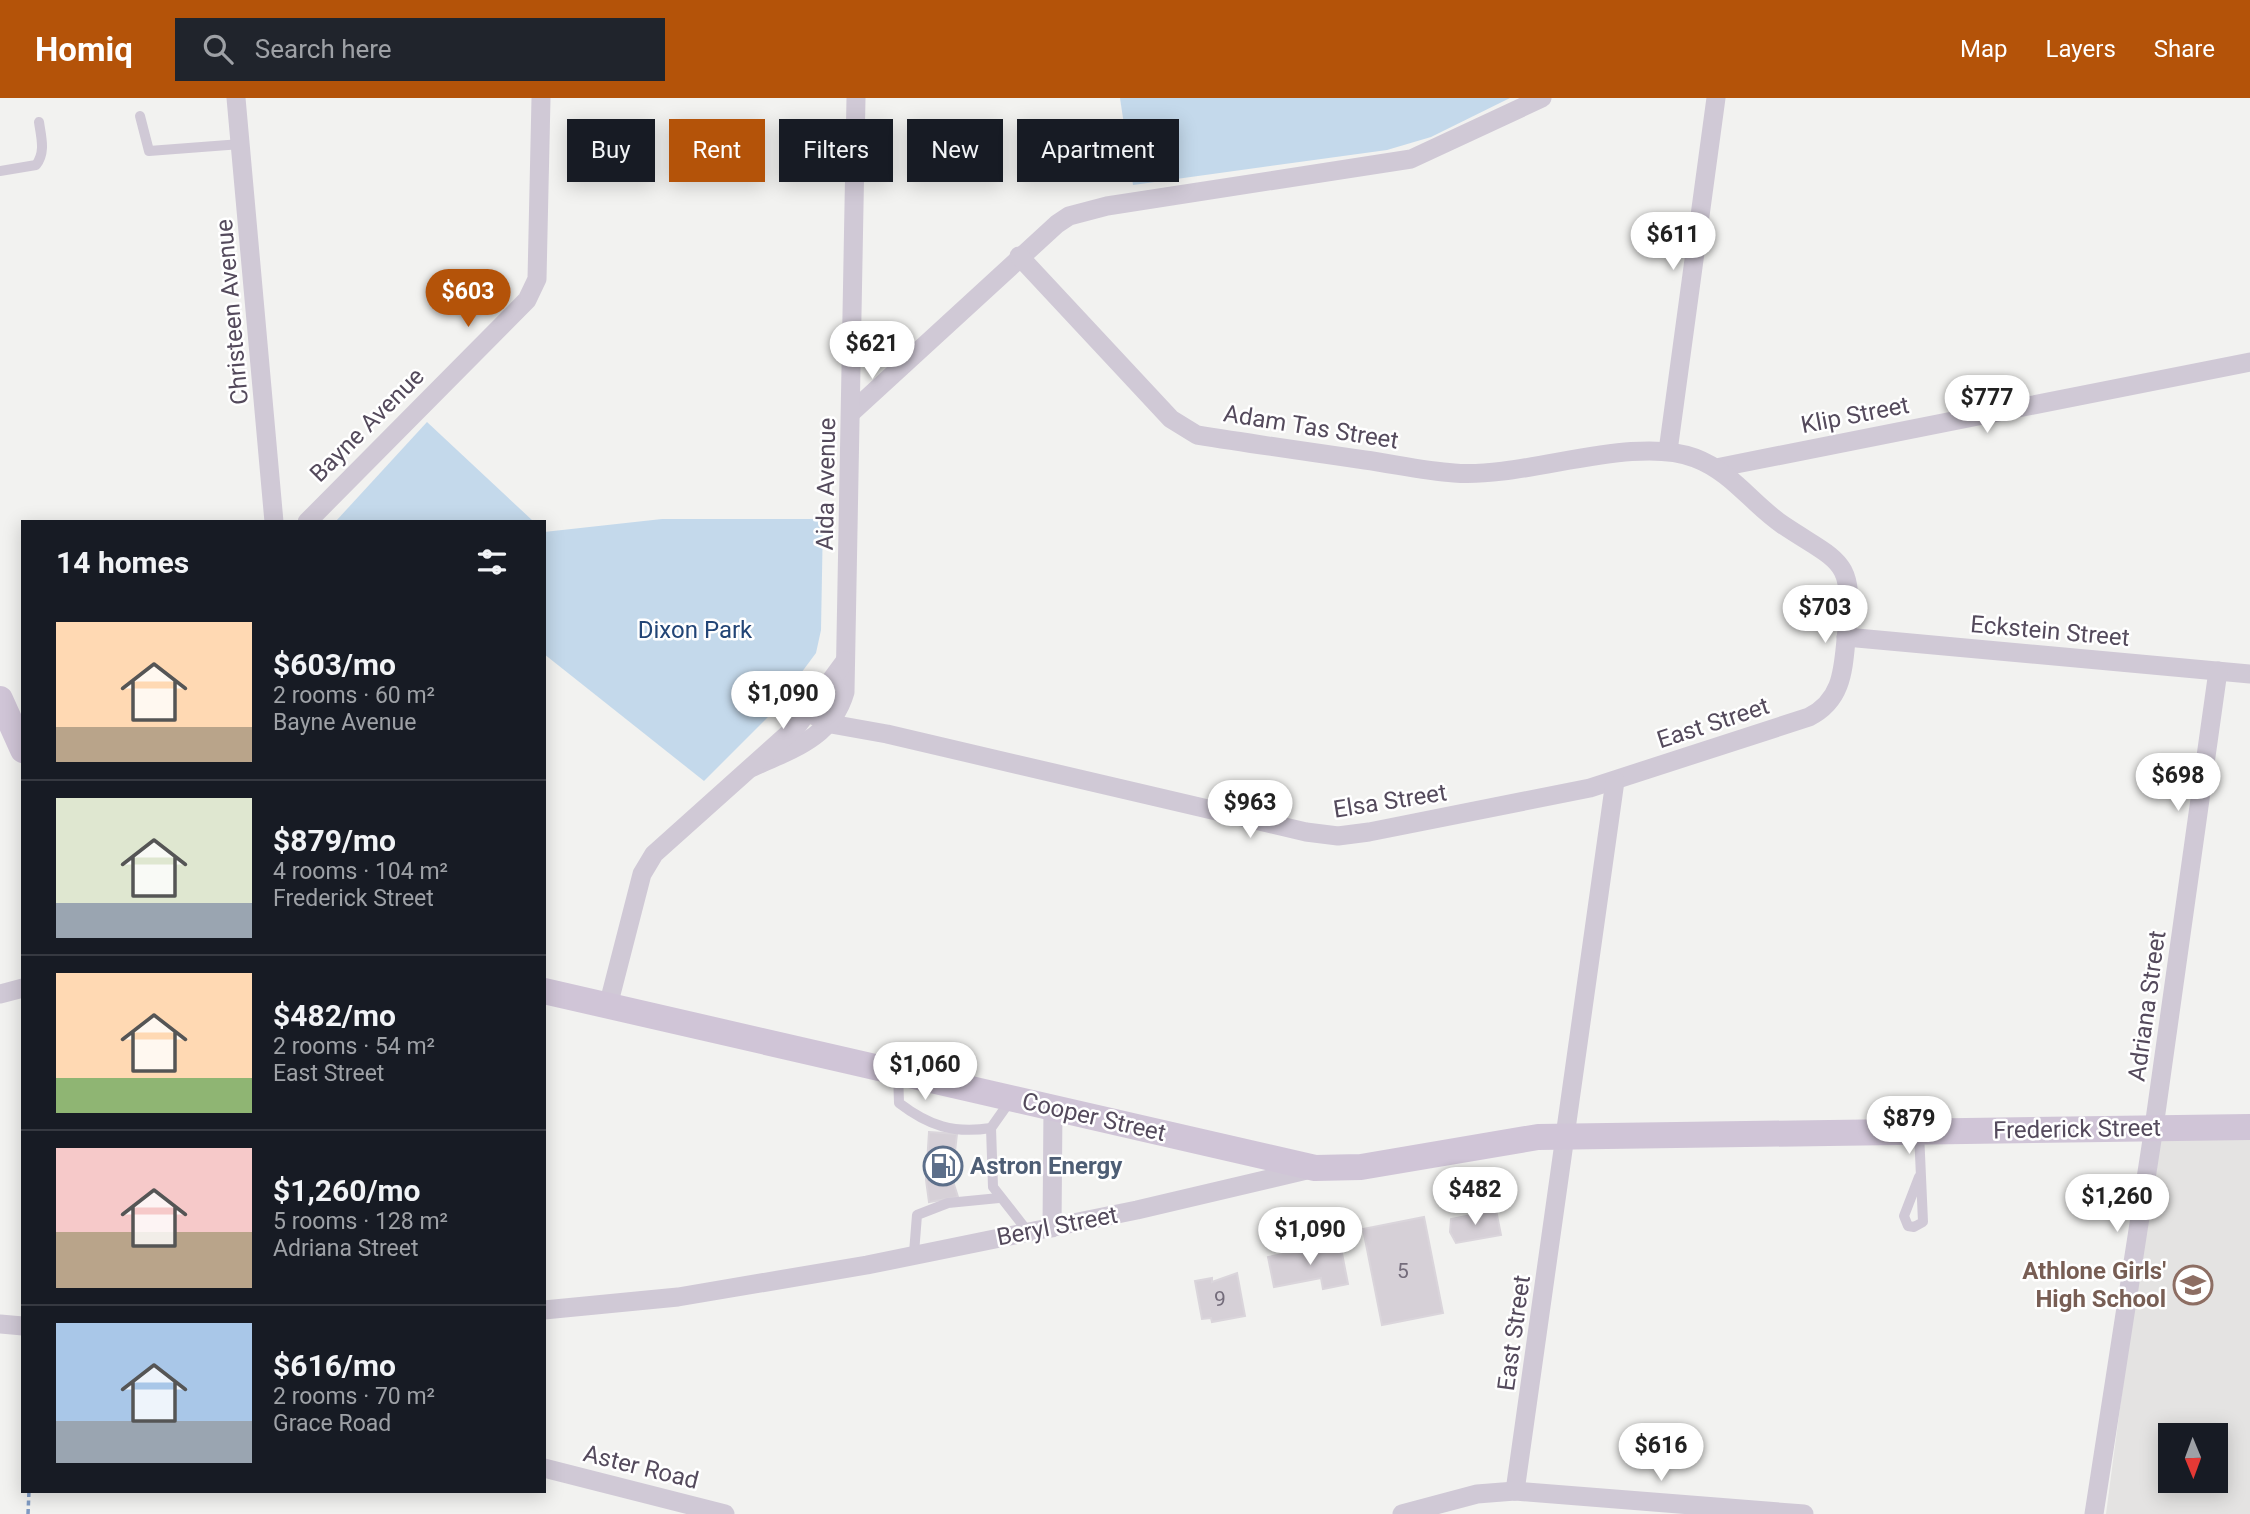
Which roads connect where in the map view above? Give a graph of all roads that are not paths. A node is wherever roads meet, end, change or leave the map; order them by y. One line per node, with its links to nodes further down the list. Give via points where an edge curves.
1 (236, 98): 8 (street, Christeen Avenue)
2 (541, 98): 16 (street, Bayne Avenue, via 534,289)
3 (856, 98): 12 (street, Aida Avenue)
4 (1542, 98): 10 (street, via 1411,159 1087,210 1069,216)
5 (1716, 98): 13 (street)
6 (140, 116): 8 (lane, via 145,147 154,152)
7 (39, 122): 9 (lane, via 40,161)
8 (241, 144): 15 (street, Christeen Avenue)
9 (0, 171)
10 (1019, 256): 12 (street); 13 (street, Adam Tas Street, via 1171,419 1197,435 1470,474)
11 (2250, 362): 14 (street, Klip Street)
12 (852, 412): 18 (street, Aida Avenue)
13 (1668, 451): 14 (street, East Street)
14 (1716, 468): 17 (street, East Street, via 1771,517 1844,569 1850,595)
15 (274, 520)
16 (309, 520)
17 (1846, 637): 19 (street, Eckstein Street); 29 (street, East Street, via 1839,687 1820,712)
18 (845, 661): 21 (street, Aida Avenue); 23 (street, Aida Avenue)
19 (2218, 671): 20 (street, Eckstein Street); 37 (street, Adriana Street)
20 (2250, 674)
21 (819, 696): 23 (street, Elsa Street); 24 (street, Aida Avenue)
22 (0, 699): 27 (main road)
23 (841, 705): 25 (street, Aida Avenue); 26 (street, Elsa Street)
24 (809, 713): 25 (street, Elsa Street); 28 (street, Aida Avenue)
25 (831, 724): 26 (street, Elsa Street); 28 (street, Aida Avenue, via 801,745)
26 (887, 734): 29 (street, Elsa Street, via 1327,836 1382,830)
27 (21, 746)
28 (753, 766): 33 (street, Aida Avenue, via 654,854 642,874)
29 (1615, 781): 41 (street, East Street)
30 (21, 989): 32 (street)
31 (546, 991): 33 (main road, Cooper Street)
32 (0, 994)
33 (608, 1006): 34 (main road, Cooper Street)
34 (898, 1072): 35 (main road, Cooper Street); 39 (lane, via 899,1103 925,1122 970,1131)
35 (1013, 1098): 36 (main road, Cooper Street); 39 (lane)
36 (1053, 1107): 42 (main road, Cooper Street); 45 (street)
37 (2154, 1127): 38 (main road, Frederick Street); 40 (main road, Frederick Street); 56 (street, Adriana Street)
38 (2250, 1127)
39 (991, 1128): 44 (lane, via 990,1175)
40 (1919, 1132): 41 (main road, Frederick Street); 43 (lane)
41 (1567, 1137): 42 (main road, Beryl Street, via 1495,1142 1361,1167); 52 (street, East Street)
42 (1315, 1168): 45 (street, Beryl Street)
43 (1919, 1177)
44 (999, 1198): 46 (lane); 47 (lane, via 948,1203 917,1215)
45 (1052, 1228): 46 (street, Beryl Street)
46 (1029, 1233): 47 (street, Beryl Street)
47 (915, 1253): 48 (street, Beryl Street, via 678,1297)
48 (546, 1310)
49 (0, 1324): 50 (street)
50 (21, 1326)
51 (546, 1469): 53 (street, Aster Road)
52 (1515, 1491): 54 (street, via 1477,1494); 55 (street)
53 (725, 1514)
54 (1402, 1514)
55 (1804, 1514)
56 (2094, 1514)

